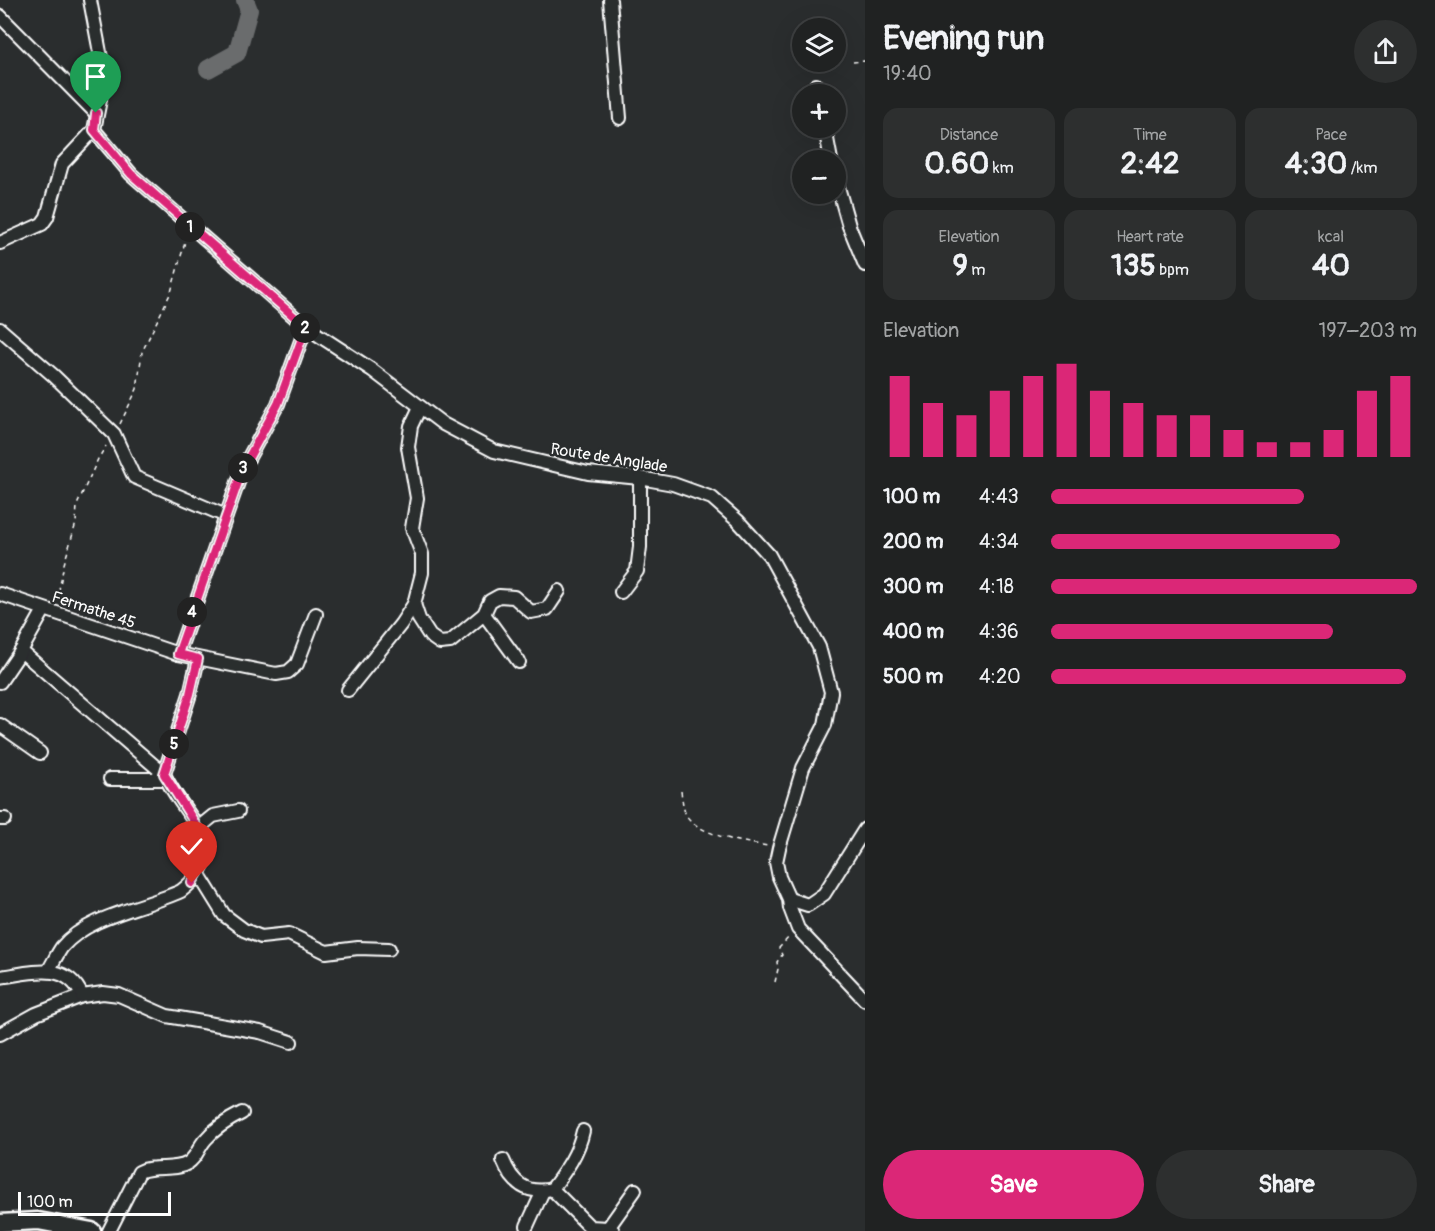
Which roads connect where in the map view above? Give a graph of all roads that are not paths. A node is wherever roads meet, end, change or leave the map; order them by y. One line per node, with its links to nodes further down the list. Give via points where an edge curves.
1 (90, 0): 4 (street, via 102,63)
2 (610, 0): 5 (street)
3 (0, 16): 4 (street)
4 (96, 113): 6 (street)
5 (620, 118)
6 (94, 130): 8 (street, via 62,164 42,224); 10 (street, Route de Anglade, via 131,174)
7 (843, 204): 9 (street)
8 (0, 243)
9 (865, 265)
10 (306, 327): 12 (street, Route de Anglade); 14 (street, via 278,404 243,468)
11 (0, 329): 14 (street, via 114,434 134,477)
12 (420, 407): 13 (street, Route de Anglade, via 494,451 588,473); 18 (street, via 411,426 408,447 417,498 412,528 422,554 422,573)
13 (640, 478): 16 (street, via 637,571); 36 (street, Route de Anglade, via 673,484 712,498 738,521 769,555 819,647 831,692 825,725 803,768 776,862)
14 (226, 516): 23 (street)
15 (560, 591): 21 (street, via 547,609 531,612 514,597 499,596 490,601)
16 (621, 592)
17 (0, 594): 19 (street, Fermathe 45)
18 (414, 604): 21 (street, via 430,636 440,643 450,642); 27 (street)
19 (49, 612): 22 (street); 23 (street, Fermathe 45)
20 (315, 614): 24 (street, Fermathe 45, via 297,664 288,672 276,674)
21 (484, 614): 25 (street)
22 (21, 651): 26 (street); 30 (street)
23 (178, 654): 24 (street, Fermathe 45)
24 (198, 659): 30 (street)
25 (519, 662)
26 (0, 682)
27 (348, 690)
28 (0, 724): 29 (street)
29 (40, 753)
30 (165, 777): 31 (street); 33 (street)
31 (110, 779)
32 (238, 811): 33 (street, via 213,816)
33 (197, 829): 35 (street, via 206,846)
34 (865, 829): 36 (street, via 824,894 808,905)
35 (198, 873): 37 (street, via 224,915 261,937 289,934 326,952); 38 (street, via 181,891 78,932 62,947)
36 (789, 899): 41 (street, Route de Anglade, via 798,930)
37 (389, 949)
38 (48, 971): 39 (street); 40 (street, via 64,974)
39 (0, 977)
40 (82, 996): 42 (street, via 36,1014); 43 (street, via 119,995 167,1016 260,1032)
41 (865, 1000)
42 (0, 1034)
43 (291, 1042)
44 (242, 1113): 54 (street, via 212,1132 186,1164 138,1172)
45 (583, 1131): 47 (street, via 571,1163)
46 (502, 1160): 47 (street, via 514,1181 524,1188)
47 (547, 1190): 50 (street); 51 (street)
48 (635, 1190): 52 (street)
49 (0, 1223): 53 (main road, via 38,1221)
50 (527, 1226)
51 (589, 1229): 52 (street)
52 (610, 1230)
53 (92, 1231)
54 (109, 1231)

